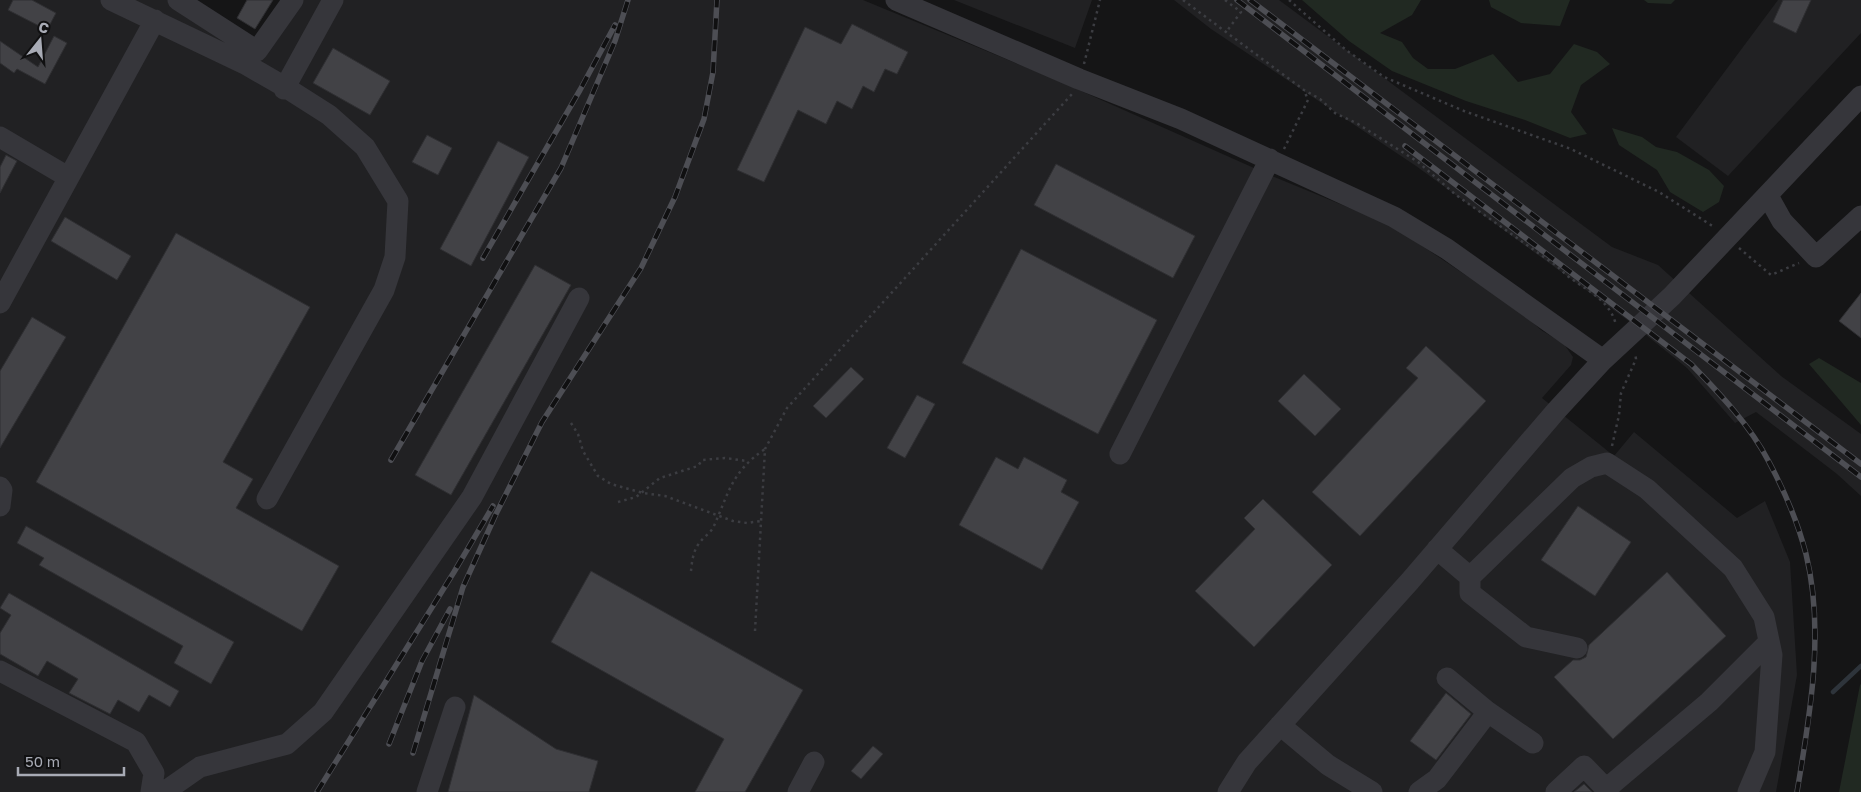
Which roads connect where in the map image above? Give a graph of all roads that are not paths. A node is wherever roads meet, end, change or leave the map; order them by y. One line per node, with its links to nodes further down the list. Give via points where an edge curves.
1 (112, 0): 6 (street)
2 (178, 0): 3 (street, via 257,52)
3 (293, 0)
4 (333, 0): 7 (street)
5 (896, 0): 10 (street, via 1080,79)
6 (155, 20): 7 (street, via 245,64); 11 (street)
7 (285, 88): 19 (street, via 329,115 365,147 398,201 397,233 395,257 384,290)
8 (1861, 96): 12 (street)
9 (0, 137): 11 (street)
10 (1276, 156): 16 (street, via 1394,217 1447,249); 17 (street)
11 (68, 177): 15 (street)
12 (1768, 196): 13 (street, via 1782,222 1816,257); 16 (street, via 1672,296)
13 (1860, 219)
14 (579, 298): 34 (street, via 472,497 323,712 287,744 200,767)
15 (0, 304)
16 (1603, 360): 21 (street)
17 (1120, 454)
18 (0, 487): 20 (street)
19 (267, 499)
20 (0, 506)
21 (1438, 549): 22 (street); 29 (street)
22 (1470, 577): 23 (street, via 1572,478 1591,467 1607,464 1647,489 1733,568 1764,617); 24 (street, via 1470,593 1526,637)
23 (1769, 642): 32 (street, via 1709,702); 41 (street, via 1772,655 1765,752)
24 (1577, 648)
25 (0, 672): 33 (street, via 136,742 154,773)
26 (1447, 678): 28 (street)
27 (455, 706): 35 (street)
28 (1488, 712): 30 (street); 39 (street, via 1437,779)
29 (1280, 725): 37 (street, via 1247,762); 38 (street, via 1328,765)
30 (1533, 743)
31 (814, 762): 36 (street)
32 (1607, 791): 40 (street, via 1584,766)
33 (151, 792)
34 (164, 792)
35 (427, 792)
36 (798, 792)
37 (1228, 792)
38 (1372, 792)
39 (1419, 792)
40 (1556, 792)
41 (1748, 792)

